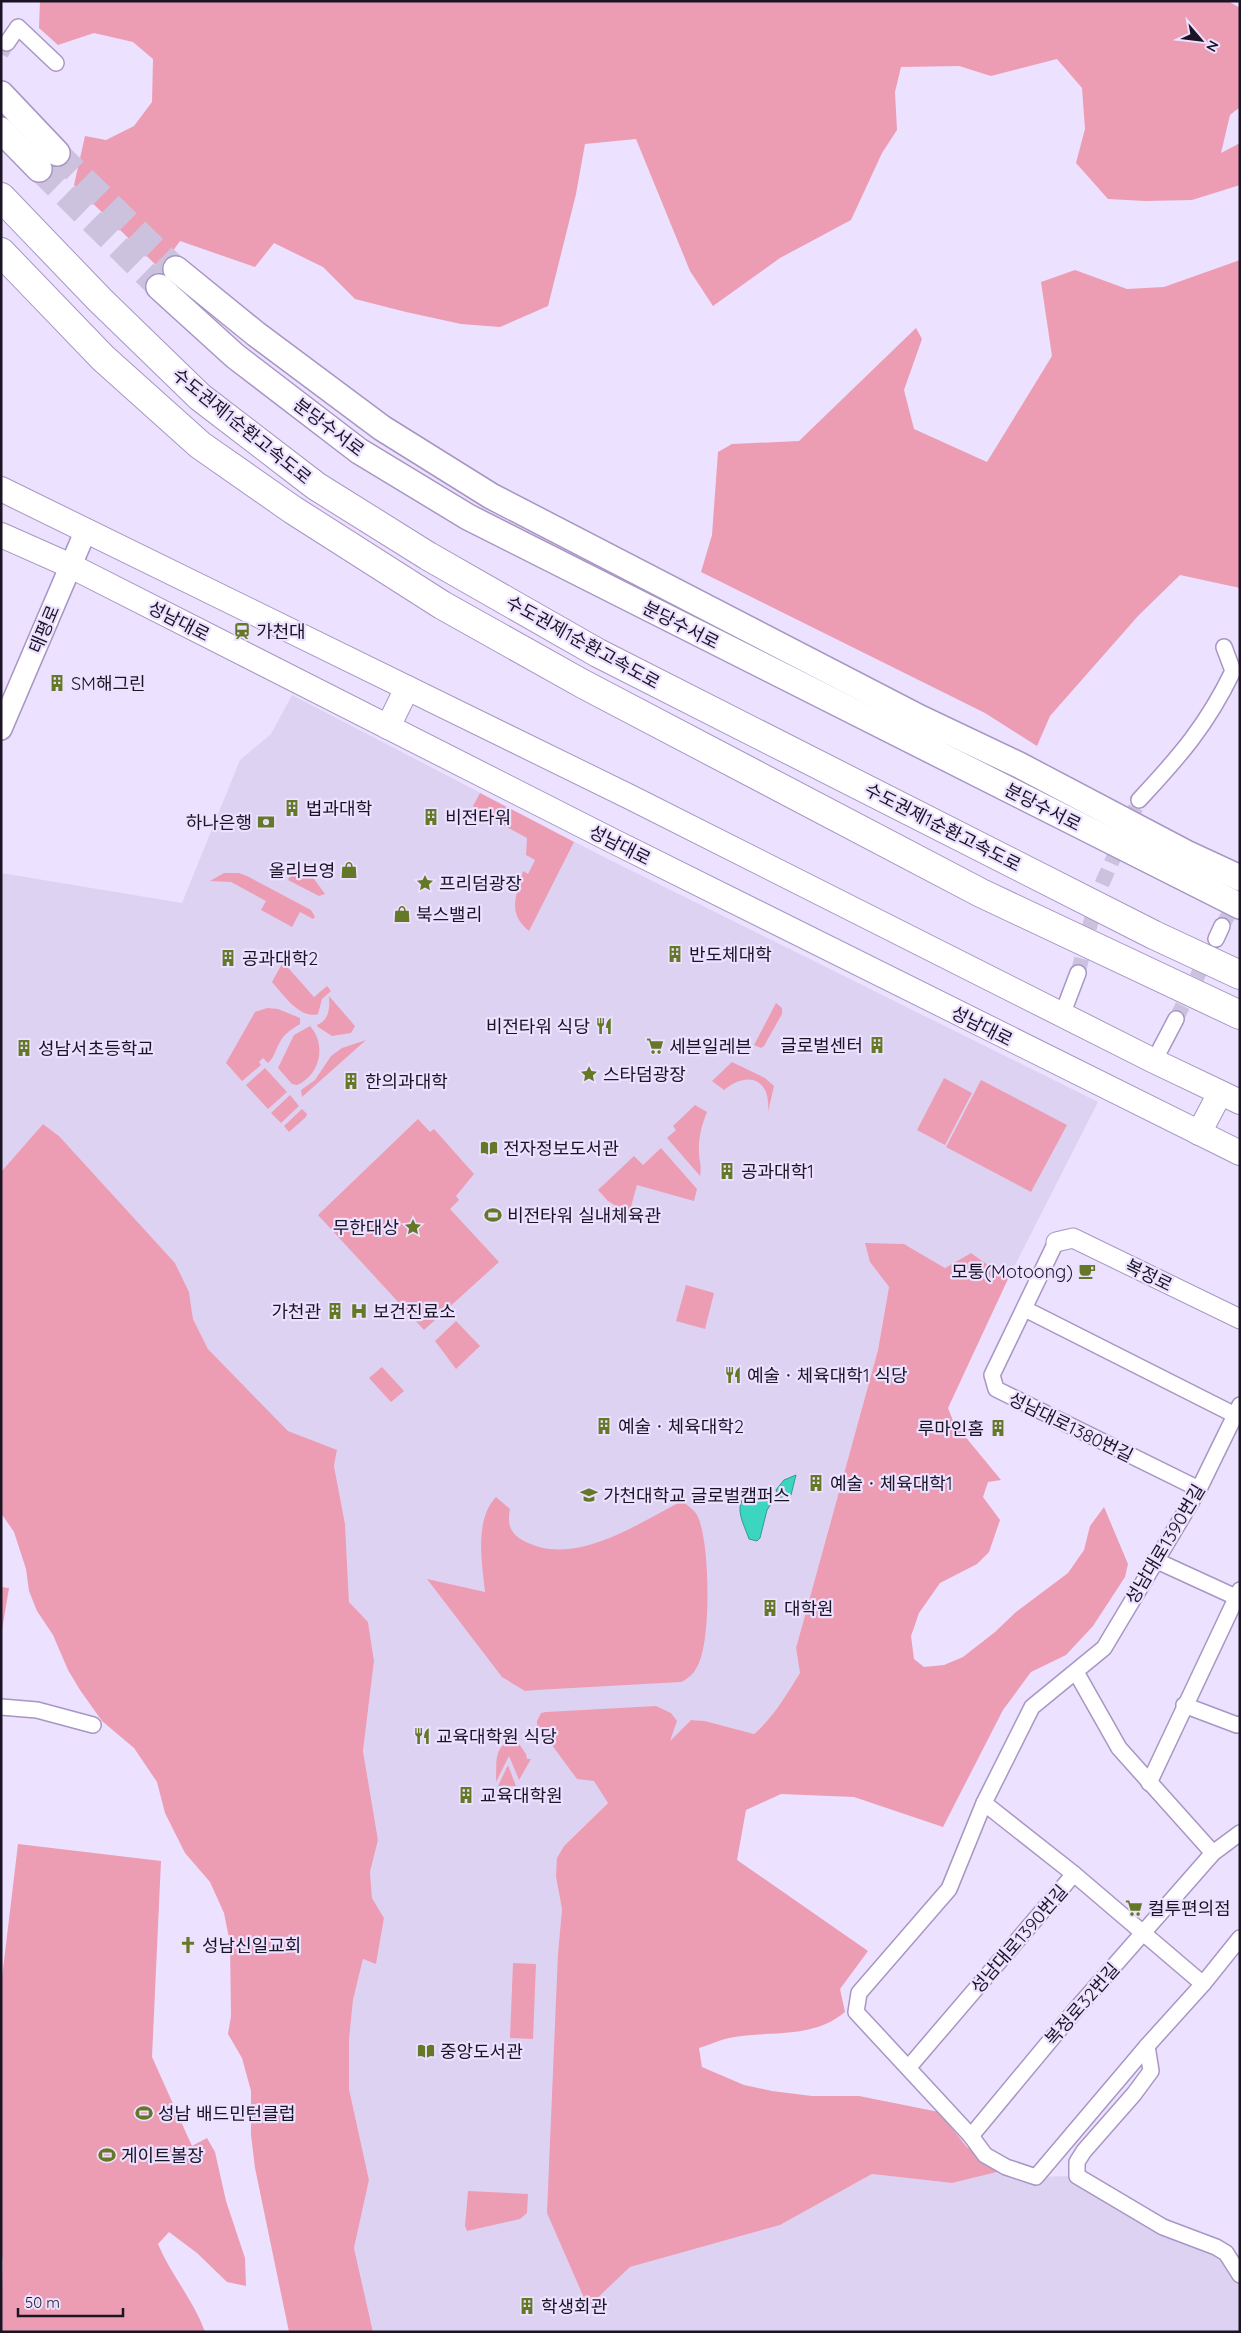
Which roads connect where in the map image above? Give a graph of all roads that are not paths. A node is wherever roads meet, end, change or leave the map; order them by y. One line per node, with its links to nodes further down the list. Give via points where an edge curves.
1 (7, 43): 2 (street, via 18,27)
2 (56, 62)
3 (1, 94): 5 (highway)
4 (1, 130): 6 (highway)
5 (57, 153)
6 (39, 169)
7 (1, 198): 23 (highway, 수도권제1순환고속도로, via 200,397 324,491 428,556 598,653 1154,935)
8 (1, 252): 25 (highway, 수도권제1순환고속도로, via 102,358 200,445 293,510 442,605 583,684 981,893)
9 (176, 269): 20 (highway, 분당수서로, via 256,334 382,428 491,496 920,718 1018,764)
10 (159, 288): 21 (highway, 분당수서로, via 235,356 360,451 468,517)
11 (1, 489): 12 (main road)
12 (86, 530): 14 (main road, 태평로); 16 (main road)
13 (1, 536): 14 (main road, 성남대로)
14 (70, 566): 17 (main road, 성남대로); 18 (main road, 태평로)
15 (1224, 646): 19 (street, via 1233,671 1225,688 1202,728)
16 (407, 688): 17 (main road); 24 (main road)
17 (388, 727): 29 (main road, 성남대로)
18 (1, 729)
19 (1140, 800)
20 (1240, 878)
21 (1240, 906)
22 (1078, 973): 24 (street)
23 (1240, 975)
24 (1062, 1015): 27 (main road)
25 (1240, 1015)
26 (1176, 1019): 27 (street)
27 (1154, 1061): 28 (main road)
28 (1230, 1098): 29 (main road)
29 (1199, 1133): 30 (main road, 성남대로)
30 (1240, 1153)
31 (1056, 1242): 32 (street, 성남대로1380번길); 33 (street, 복정로, via 1073,1238)
32 (1025, 1310): 34 (street); 35 (street, 성남대로1380번길, via 992,1375 996,1389)
33 (1240, 1319)
34 (1237, 1410): 35 (street, 성남대로1390번길)
35 (1199, 1489): 36 (street, 성남대로1390번길)
36 (1155, 1560): 37 (street); 38 (street, 성남대로1390번길, via 1104,1648)
37 (1239, 1595): 39 (street)
38 (1076, 1672): 43 (street, via 1119,1748); 44 (street, 성남대로1390번길, via 1032,1706)
39 (1184, 1705): 41 (street); 43 (street)
40 (1, 1707): 42 (street, via 38,1710)
41 (1240, 1724)
42 (93, 1726)
43 (1149, 1783): 46 (street)
44 (984, 1803): 47 (street, 성남대로1390번길); 52 (street, 성남대로1390번길, via 948,1889 858,1993 856,2012)
45 (1240, 1833): 46 (street, 복정로32번길)
46 (1213, 1854): 48 (street, 복정로32번길)
47 (1074, 1874): 48 (street); 52 (street, 성남대로1390번길)
48 (1144, 1933): 50 (street); 53 (street, 복정로32번길, via 1078,2006)
49 (1240, 1938): 50 (street)
50 (1204, 1984): 51 (street)
51 (1147, 2046): 53 (street, 성남대로1390번길, via 1036,2177 984,2156); 54 (street, via 1151,2071 1084,2151 1077,2162 1077,2176 1163,2227 1216,2246 1226,2254)
52 (909, 2067): 53 (street, 성남대로1390번길)
53 (971, 2136)
54 (1240, 2275)

